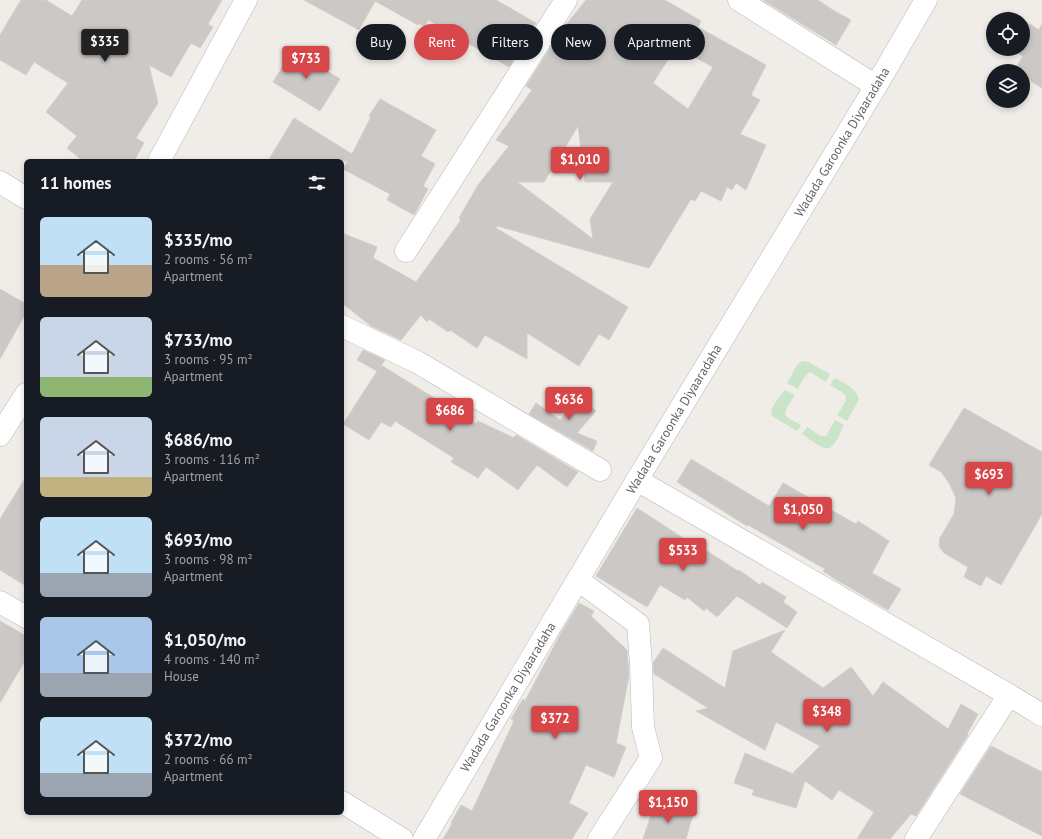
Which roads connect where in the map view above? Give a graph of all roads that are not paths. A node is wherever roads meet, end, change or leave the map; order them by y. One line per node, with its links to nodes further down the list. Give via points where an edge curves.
1 (246, 0): 6 (street)
2 (566, 0): 9 (street)
3 (739, 0): 5 (street)
4 (926, 0): 5 (street, Wadada Garoonka Diyaaradaha)
5 (876, 86): 14 (street, Wadada Garoonka Diyaaradaha)
6 (160, 159)
7 (2, 187): 8 (street)
8 (24, 197)
9 (406, 251)
10 (344, 327): 13 (street, via 417,362)
11 (24, 397): 12 (street)
12 (0, 435)
13 (600, 470)
14 (637, 480): 15 (street, Wadada Garoonka Diyaaradaha); 18 (street)
15 (578, 580): 22 (street, Wadada Garoonka Diyaaradaha); 23 (street, via 638,624 643,727 651,758)
16 (0, 602): 17 (street)
17 (24, 616)
18 (1009, 695): 19 (street); 24 (street)
19 (1042, 715)
20 (344, 803): 21 (street)
21 (402, 839)
22 (424, 839)
23 (599, 839)
24 (916, 839)

